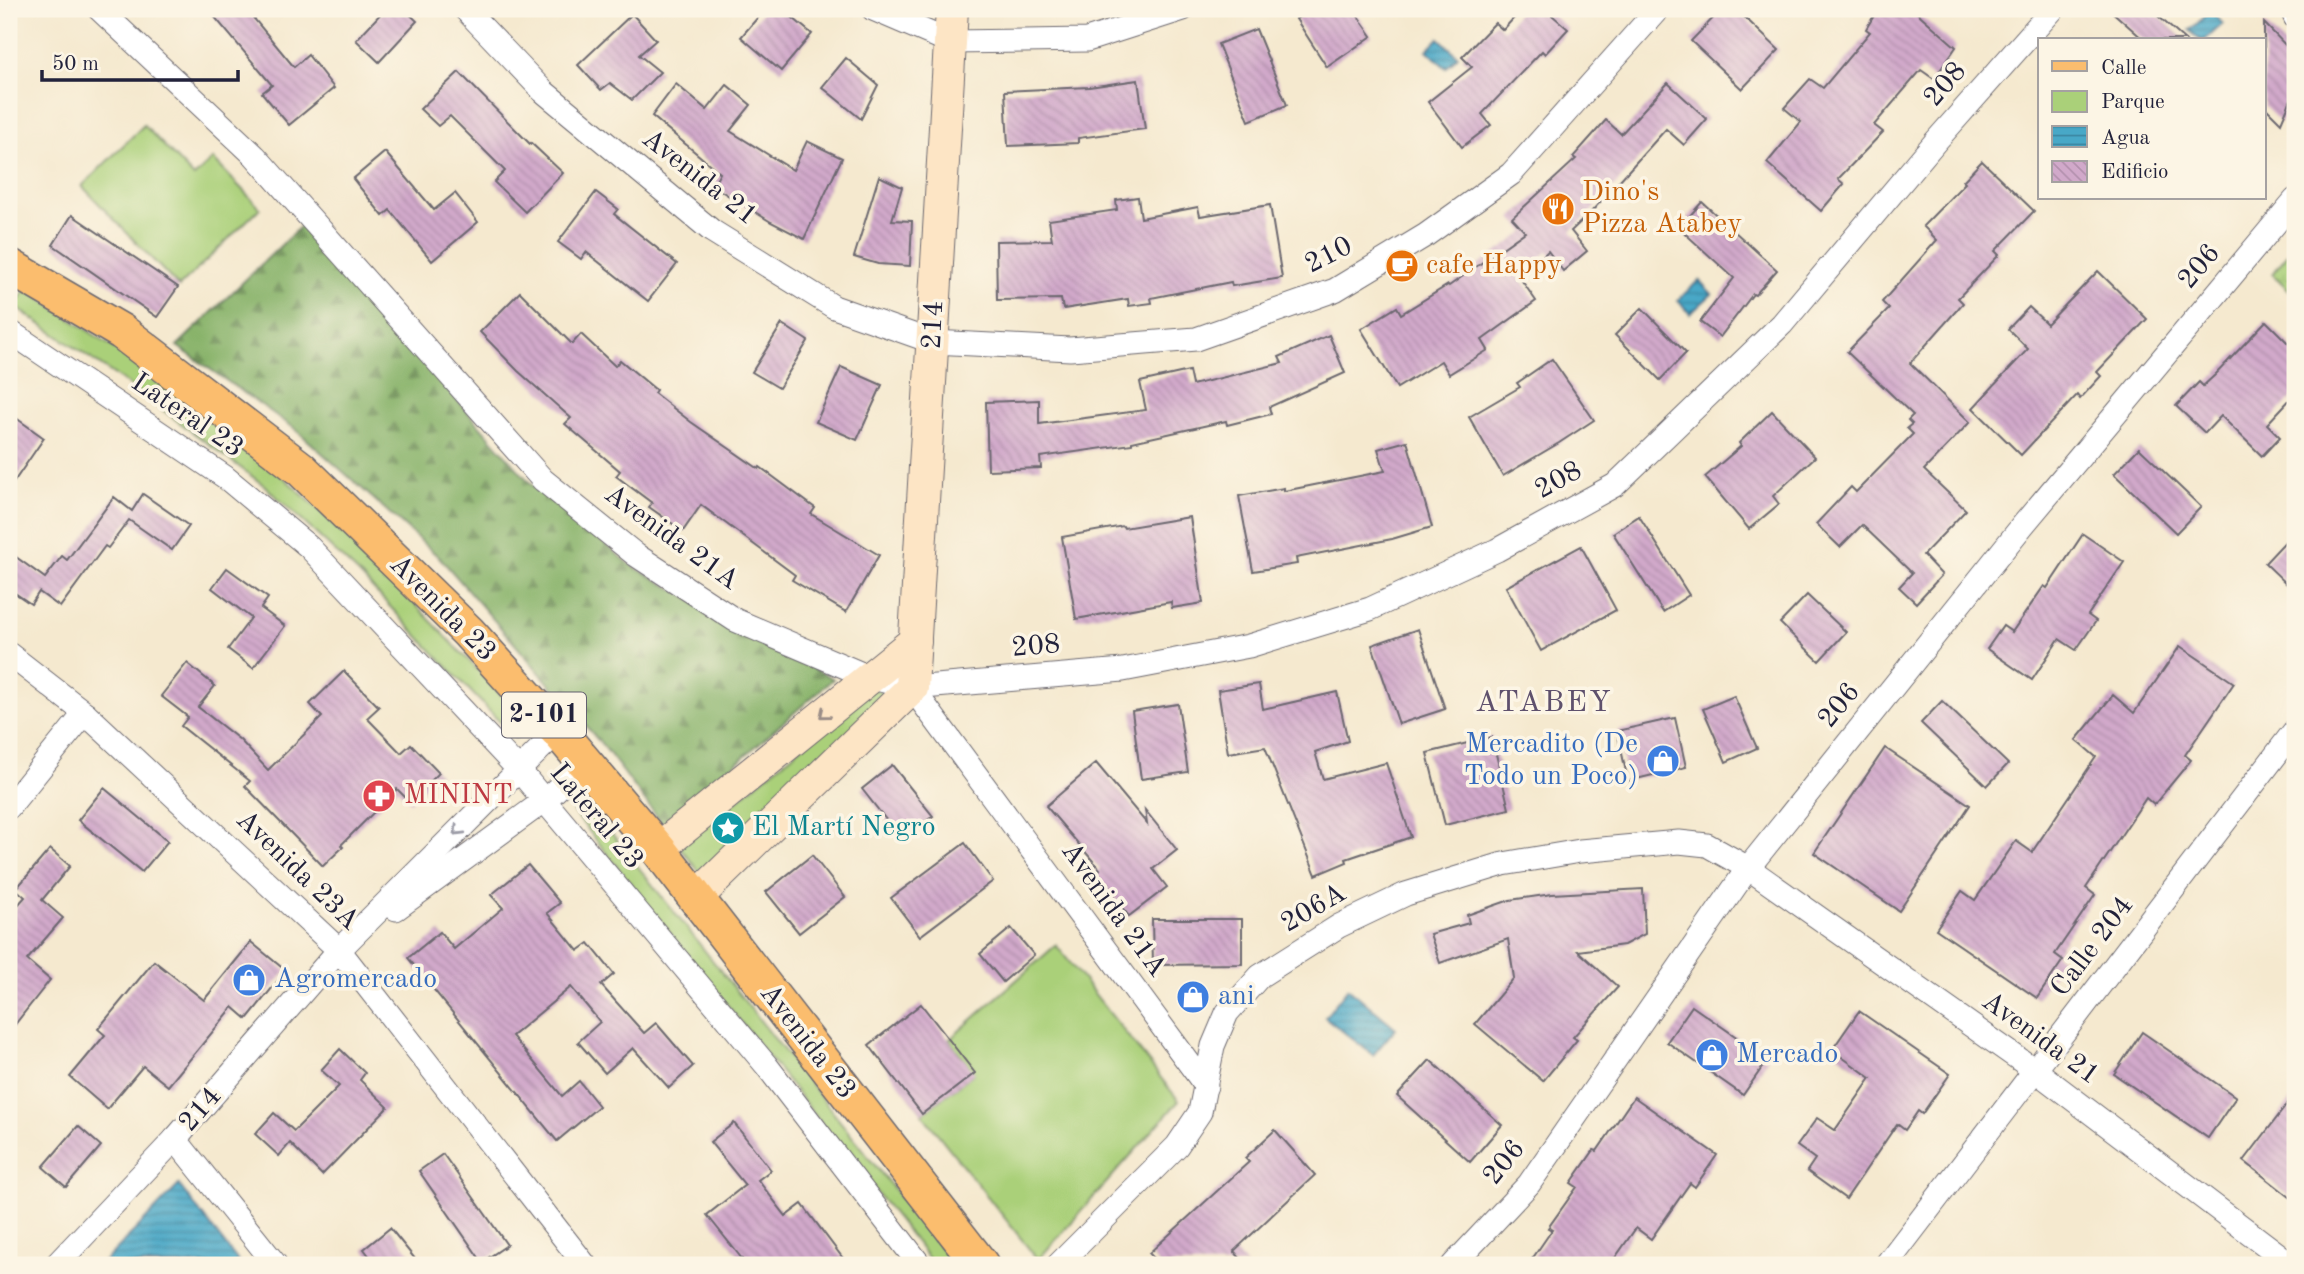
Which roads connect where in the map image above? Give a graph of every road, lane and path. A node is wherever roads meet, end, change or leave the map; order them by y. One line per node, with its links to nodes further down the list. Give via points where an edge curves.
1 (99, 9): 17 (street, Avenida 21A, via 255,156 543,480 636,555 735,620)
2 (465, 9): 14 (street, Avenida 21, via 543,91 712,231 834,307)
3 (873, 9): 10 (street)
4 (953, 9): 10 (street, 214)
5 (1183, 9): 10 (street, via 1087,40)
6 (1658, 9): 14 (street, 210, via 1511,174 1335,290 1196,339 1070,349)
7 (2053, 9): 18 (street, 208, via 1782,324 1615,485 1497,550 1370,609 1249,646 1124,670)
8 (2292, 9): 9 (street)
9 (2295, 17)
10 (950, 42): 14 (street, 214)
11 (2295, 200): 27 (street, 206, via 2024,525)
12 (9, 266): 21 (main road, Avenida 23 / 2-101, via 122,332 301,469 468,632)
13 (9, 331): 23 (street, Lateral 23, via 225,477 309,547)
14 (933, 342): 15 (street, 214)
15 (915, 640): 17 (street); 18 (street, 214)
16 (9, 654): 19 (street, Avenida 23A)
17 (869, 677): 18 (street, Avenida 21A); 26 (street, one-way to 26)
18 (912, 688): 28 (street); 31 (street, Avenida 21A)
19 (85, 713): 25 (street); 29 (street, Avenida 23A)
20 (2295, 730): 30 (street, Calle 204)
21 (558, 731): 22 (main road, Avenida 23 / 2-101); 23 (street, 214)
22 (584, 763): 24 (street, 214); 26 (main road, Avenida 23 / 2-101)
23 (518, 769): 24 (street, Lateral 23); 29 (street, 214, one-way to 29)
24 (544, 801): 29 (street, 214); 36 (street, Lateral 23, via 766,1065)
25 (9, 807)
26 (658, 849): 28 (main road, Avenida 23 / 2-101)
27 (1748, 868): 30 (street, Avenida 21); 31 (street, 206A, via 1707,845 1679,842 1503,864 1406,894 1339,926 1260,976 1227,1013 1213,1046); 39 (street, 206, via 1529,1184)
28 (695, 899): 37 (main road, Avenida 23 / 2-101)
29 (340, 950): 32 (street, 214); 35 (street, Avenida 23A)
30 (2035, 1071): 40 (street, Calle 204); 41 (street, Avenida 21)
31 (1206, 1086): 38 (street, 206A, via 1200,1112 1177,1146)
32 (176, 1139): 33 (street, 214); 34 (street)
33 (56, 1265)
34 (276, 1265)
35 (585, 1265)
36 (920, 1265)
37 (981, 1265)
38 (1058, 1265)
39 (1453, 1265)
40 (1886, 1265)
41 (2292, 1265)

